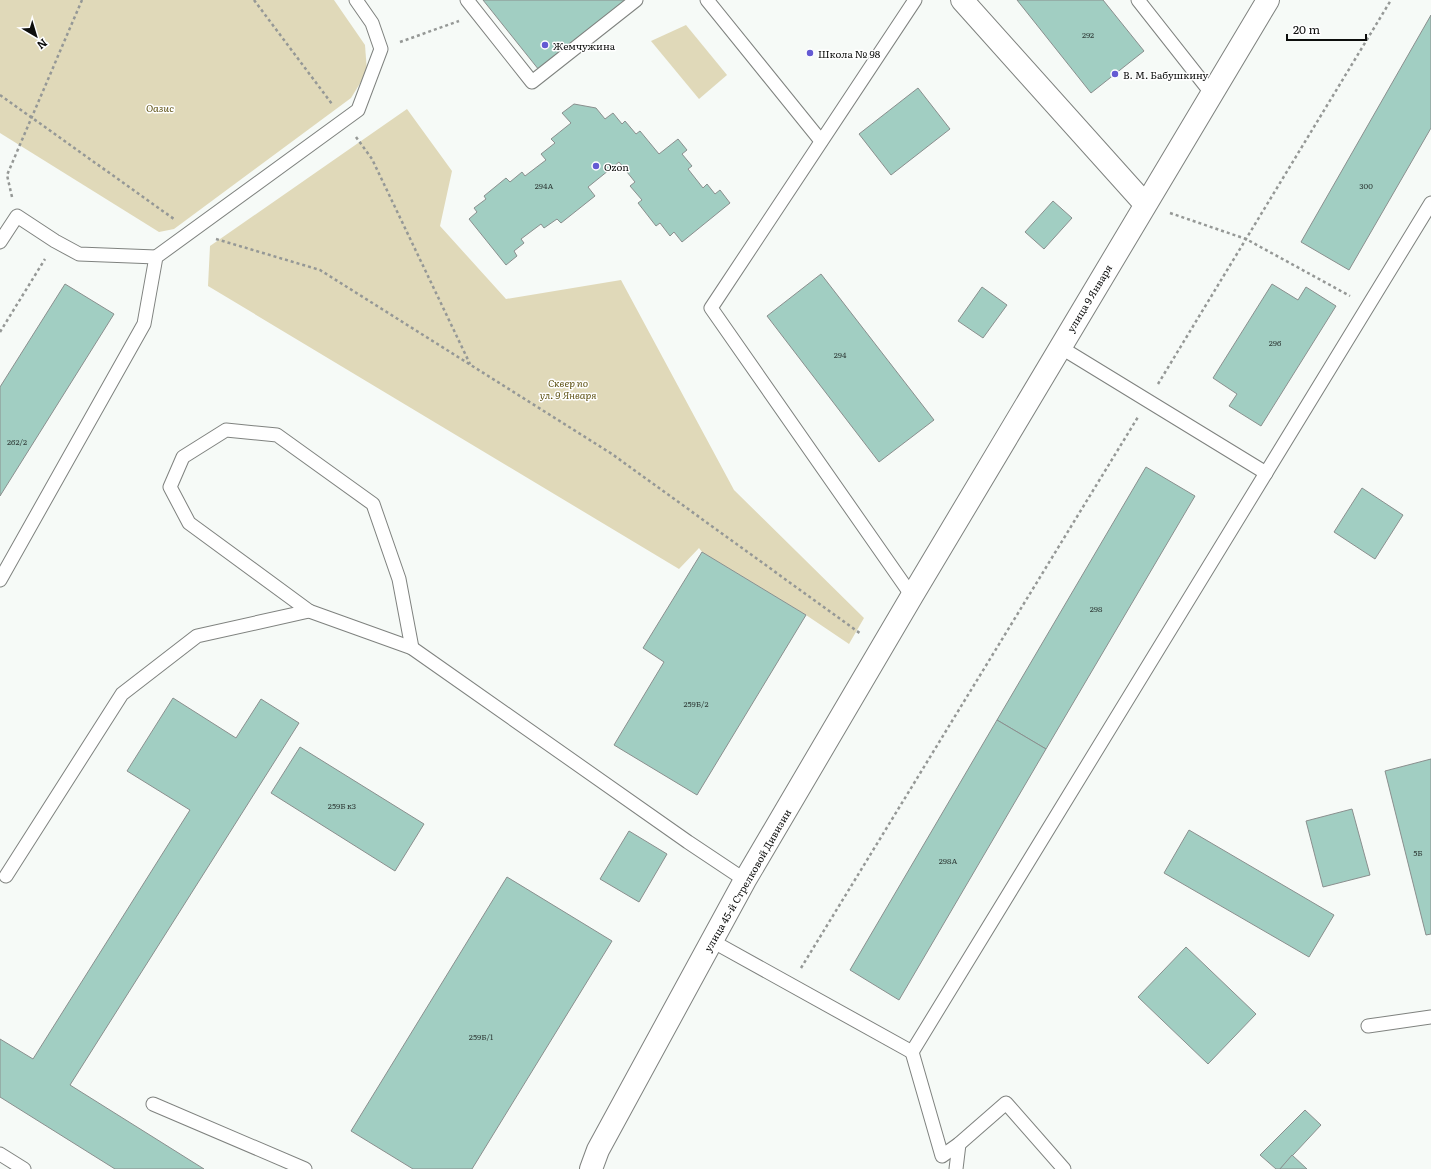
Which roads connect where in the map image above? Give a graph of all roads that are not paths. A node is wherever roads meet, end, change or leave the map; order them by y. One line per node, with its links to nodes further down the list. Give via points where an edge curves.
1 (356, 0): 14 (lane, via 372,24 381,49 358,110)
2 (467, 0): 3 (lane, via 532,82)
3 (636, 0)
4 (707, 0): 10 (lane)
5 (915, 0): 10 (lane)
6 (962, 0): 12 (street)
7 (1138, 0): 9 (lane)
8 (1268, 0): 9 (street, улица 9 Января)
9 (1212, 94): 12 (street, улица 9 Января)
10 (821, 141): 18 (lane, via 711,308)
11 (1431, 203): 16 (lane)
12 (1145, 204): 15 (street, улица 9 Января)
13 (0, 242): 14 (lane, via 17,216 79,254)
14 (156, 257): 17 (lane, via 144,324)
15 (1060, 347): 16 (lane); 18 (street, улица 9 Января)
16 (1266, 473): 26 (lane)
17 (0, 580)
18 (912, 596): 22 (street, улица 45-й Стрелковой Дивизии)
19 (309, 611): 20 (lane); 20 (lane, via 189,523 170,487 183,456 226,430 277,435 373,504 399,579); 21 (lane, via 197,636 122,694)
20 (412, 648): 22 (lane, via 681,838)
21 (6, 876)
22 (745, 880): 23 (street, улица 45-й Стрелковой Дивизии)
23 (712, 941): 26 (lane); 32 (street, улица 45-й Стрелковой Дивизии, via 598,1150)
24 (1431, 1017): 25 (lane)
25 (1368, 1026)
26 (912, 1052): 28 (lane, via 942,1156)
27 (154, 1104): 31 (lane)
28 (959, 1144): 33 (lane); 34 (lane, via 1006,1103)
29 (0, 1154): 30 (lane)
30 (24, 1169)
31 (305, 1169)
32 (591, 1169)
33 (956, 1169)
34 (1064, 1169)

